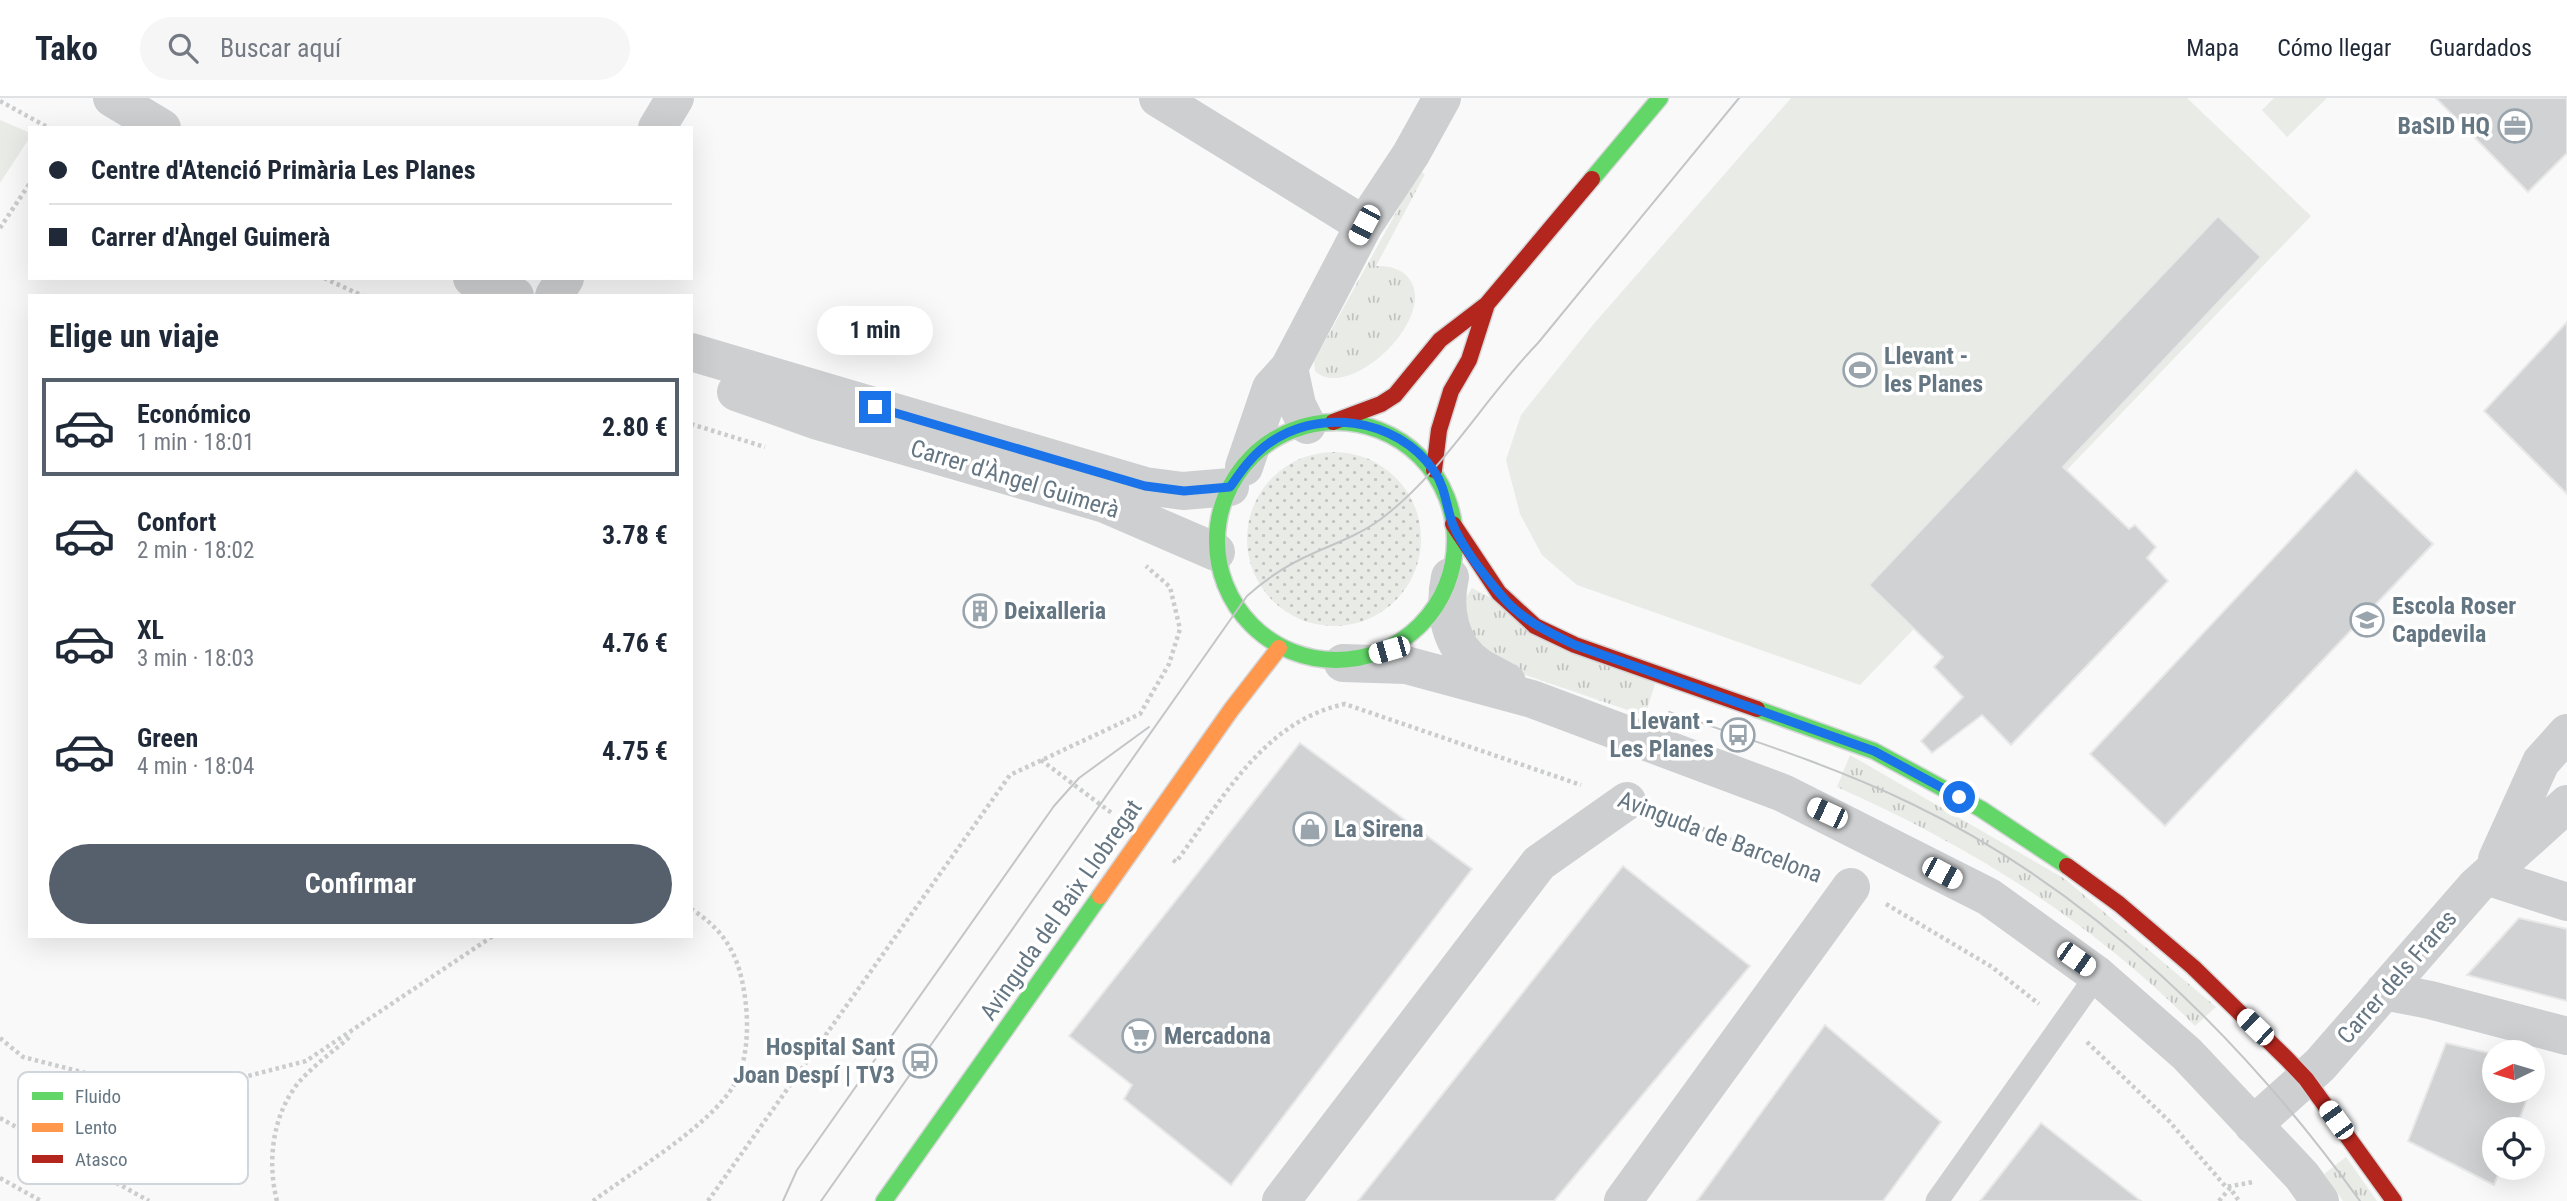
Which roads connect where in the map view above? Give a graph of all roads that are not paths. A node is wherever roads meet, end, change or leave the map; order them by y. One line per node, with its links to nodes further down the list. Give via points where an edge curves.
1 (112, 98): 6 (street)
2 (675, 98): 7 (street)
3 (1158, 98): 8 (street)
4 (1441, 98): 8 (street)
5 (1660, 98): 11 (street)
6 (159, 126)
7 (658, 126)
8 (1364, 225): 13 (street)
9 (477, 280): 10 (street)
10 (510, 294)
11 (1488, 304): 15 (street, via 1440,340 1395,395 1381,404); 16 (street, via 1469,360 1451,391)
12 (693, 353): 17 (street, Carrer d'Àngel Guimerà, via 1145,486 1184,491)
13 (1289, 368): 15 (street, via 1297,405); 17 (street, via 1271,388)
14 (693, 376): 19 (street, Carrer d'Àngel Guimerà, via 818,421 1105,504)
15 (1320, 423): 16 (street, via 1362,424 1387,432 1412,446); 17 (street, via 1264,447)
16 (1434, 470): 18 (street, via 1447,496)
17 (1237, 477): 19 (street, via 1219,511)
18 (1453, 524): 20 (street); 33 (street, via 1503,599 1535,625 1575,645 1874,751 2047,851 2193,967)
19 (1216, 552): 21 (street, via 1237,606 1256,630)
20 (1450, 578): 22 (street, via 1418,628 1389,650); 23 (street, via 1445,602 1460,647 1480,668)
21 (1279, 648): 22 (street, via 1317,662); 35 (street, Avinguda del Baix Llobregat)
22 (1342, 663): 23 (street, via 1406,665)
23 (1532, 699): 30 (street, via 1783,793 1848,824 1989,897)
24 (2567, 733): 27 (street, Carrer dels Frares, via 2541,762)
25 (1627, 802): 36 (street, via 1539,863)
26 (2567, 804): 27 (street, Carrer dels Frares)
27 (2488, 877): 29 (street); 31 (street, Carrer dels Frares)
28 (1851, 887): 37 (street)
29 (2567, 902)
30 (2098, 975): 34 (street, via 2187,1054); 38 (lane)
31 (2384, 991): 32 (street); 33 (street, Carrer dels Frares)
32 (2567, 1036)
33 (2306, 1079): 34 (street, Carrer dels Frares); 40 (street)
34 (2253, 1125): 39 (street, via 2302,1176)
35 (884, 1201)
36 (1281, 1201)
37 (1623, 1201)
38 (1937, 1201)
39 (2319, 1201)
40 (2394, 1201)

